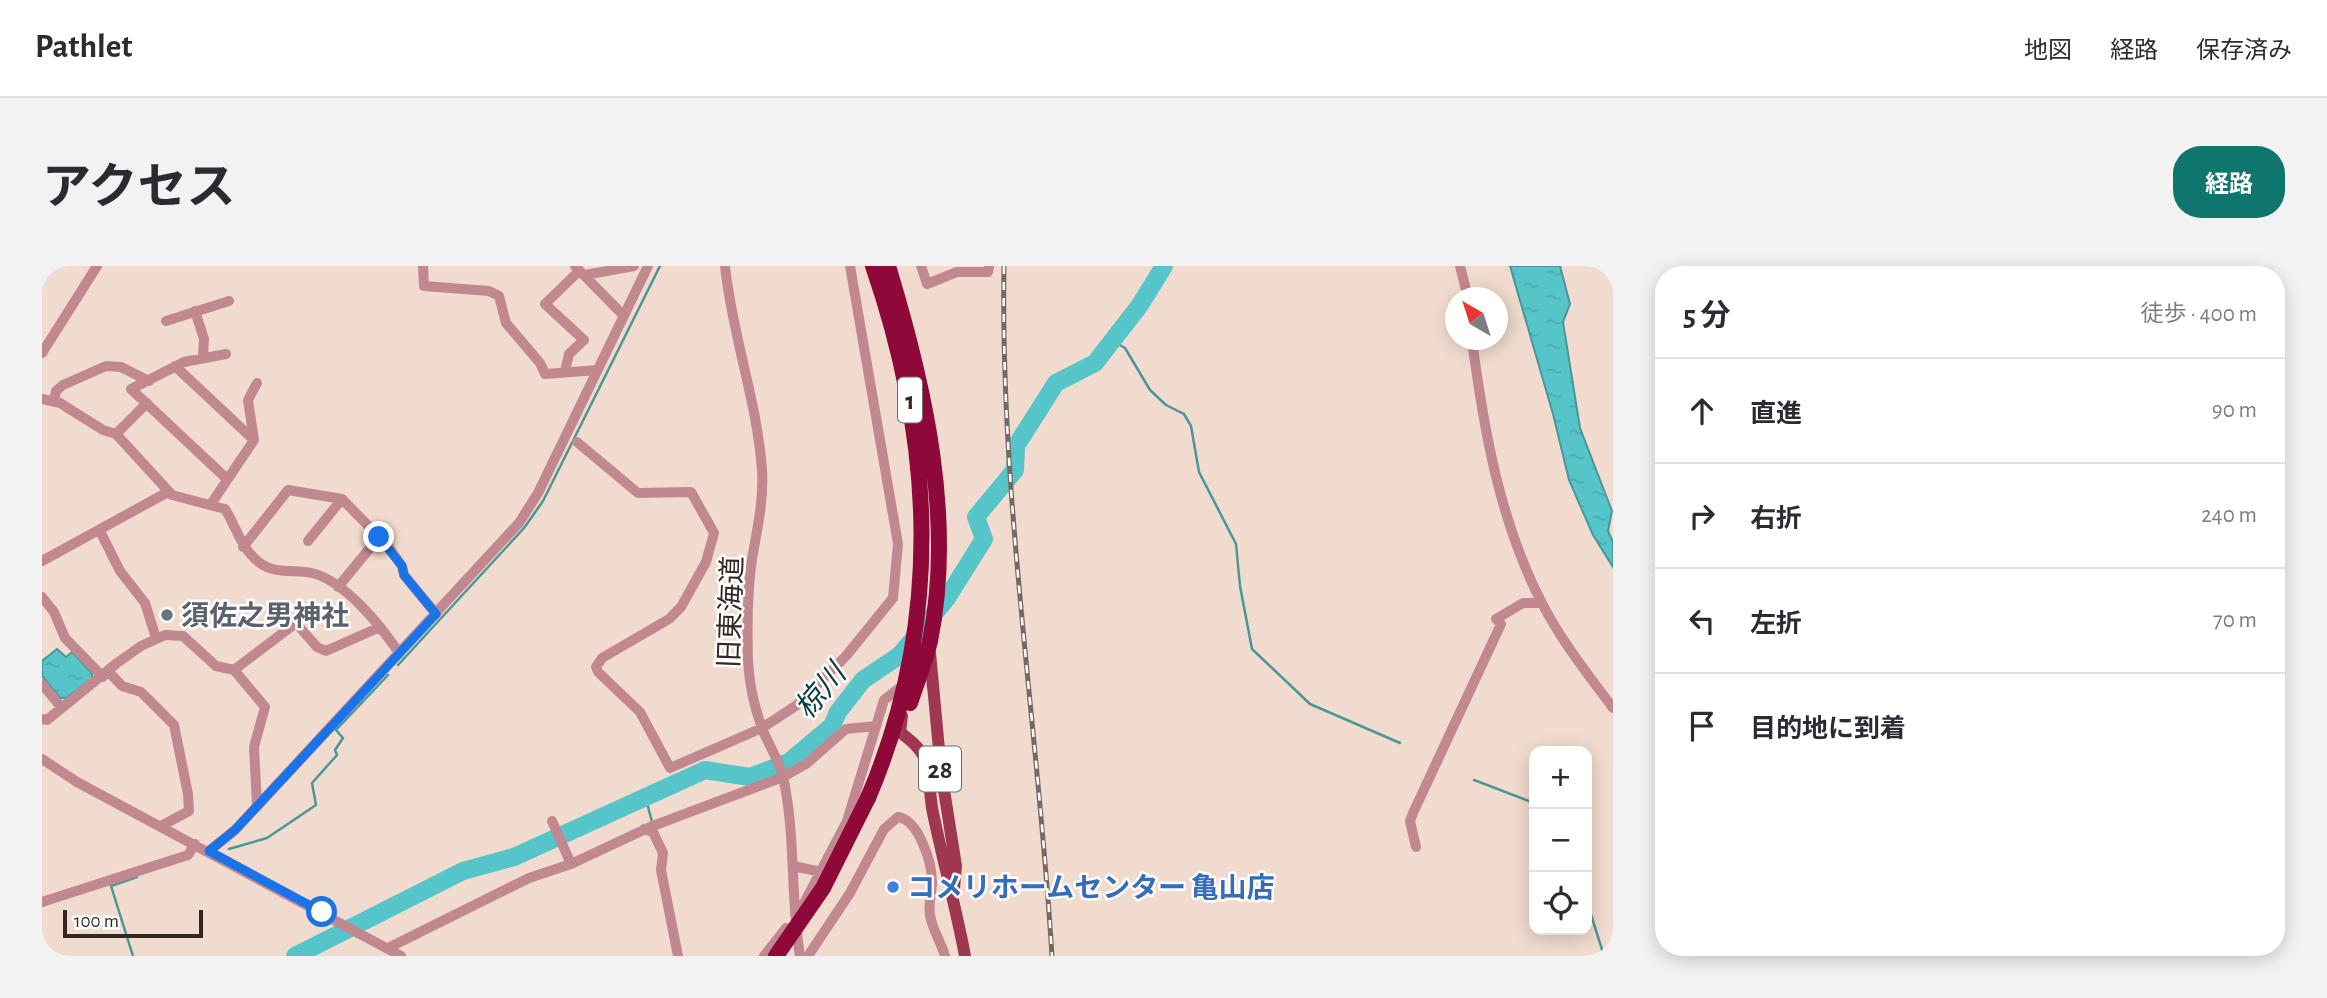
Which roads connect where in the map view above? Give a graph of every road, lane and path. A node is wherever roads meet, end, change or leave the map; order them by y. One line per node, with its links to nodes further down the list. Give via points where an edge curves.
1 (97, 266): 18 (street)
2 (423, 266): 23 (street, via 424,286 489,291 499,296 506,323 545,374)
3 (641, 266): 11 (street); 15 (street)
4 (725, 266): 57 (street, 旧東海道, via 762,468 748,614 750,672)
5 (850, 266): 57 (street, via 898,544 893,598 869,631 809,694)
6 (873, 266): 48 (highway, 1, via 893,329 920,472 923,538)
7 (888, 266): 46 (highway, 1, via 926,408 933,453 937,521)
8 (920, 266): 9 (street, via 927,284 957,272 988,272)
9 (989, 266)
10 (1460, 266): 12 (street)
11 (580, 271): 15 (street); 23 (street, via 545,304 584,340 569,354)
12 (1465, 287)
13 (229, 301): 14 (street)
14 (195, 312): 16 (street); 20 (street, via 204,339)
15 (624, 316): 22 (street)
16 (166, 321)
17 (1473, 350): 42 (street, via 1498,484)
18 (42, 353)
19 (226, 354): 20 (street)
20 (203, 357): 21 (street)
21 (175, 366): 24 (street); 29 (street)
22 (597, 370): 23 (street); 43 (street, via 519,523)
23 (565, 371)
24 (149, 381): 26 (street, via 121,367 106,366 63,385); 27 (street, via 131,389)
25 (257, 383): 29 (street, via 248,400)
26 (48, 399): 28 (street)
27 (147, 403): 28 (street); 31 (street)
28 (116, 434): 32 (street)
29 (254, 440): 31 (street)
30 (577, 442): 57 (street, via 638,493 691,492 713,533 706,562 681,607 669,619 602,658 598,672 640,712 670,768)
31 (227, 479): 34 (street)
32 (168, 492): 34 (street, via 181,500); 35 (street)
33 (342, 499): 36 (street); 37 (street); 38 (street, via 288,490)
34 (211, 504): 38 (street, via 225,509)
35 (100, 531): 39 (street); 45 (street, via 120,571 145,603)
36 (379, 537): 40 (street); 43 (street)
37 (309, 541)
38 (243, 547): 40 (street, via 268,568 309,572)
39 (42, 561)
40 (338, 587): 44 (street)
41 (42, 597): 50 (street, via 65,638)
42 (1542, 603): 54 (street); 67 (street, via 1523,603 1496,619 1501,624 1410,821)
43 (436, 614): 47 (street)
44 (380, 627): 47 (street); 49 (street, via 327,652 296,623)
45 (156, 638): 49 (street, via 183,636 216,666); 50 (street)
46 (929, 642): 58 (highway, 1); 72 (main road, 28, via 939,761 956,866)
47 (399, 653): 62 (street)
48 (910, 664): 58 (main road, 28); 59 (highway, 1)
49 (234, 670): 62 (street, via 265,710 254,747)
50 (106, 675): 53 (street); 64 (street, via 141,692 174,725 189,811)
51 (42, 684): 53 (street)
52 (898, 689): 56 (street, via 884,700)
53 (62, 708): 55 (street)
54 (1613, 708)
55 (42, 719)
56 (876, 726): 61 (street, via 846,729 806,764); 71 (street, via 847,821)
57 (763, 729): 61 (street, 旧東海道)
58 (900, 732): 59 (highway, 1); 72 (main road, 28, via 924,757)
59 (886, 756): 79 (highway, 1, bridge, via 823,888)
60 (42, 759): 64 (street)
61 (782, 776): 65 (street); 70 (street, 旧東海道)
62 (257, 804): 68 (street)
63 (552, 821): 69 (street)
64 (161, 826): 66 (street)
65 (651, 826): 69 (street); 77 (street, via 662,850 661,870)
66 (195, 844): 68 (street); 73 (street, via 188,855)
67 (1416, 847)
68 (209, 851): 75 (street)
69 (570, 862): 75 (street)
70 (793, 866): 71 (street); 74 (street, 旧東海道)
71 (822, 872): 74 (street)
72 (954, 895): 83 (main road, 28)
73 (42, 902)
74 (794, 916): 78 (street); 80 (street, 旧東海道)
75 (388, 947): 76 (street)
76 (401, 956)
77 (678, 956)
78 (764, 956)
79 (776, 956)
80 (800, 956)
81 (808, 956): 82 (street, via 850,893 884,829 898,817 918,833 932,882 930,917)
82 (945, 956)
83 (965, 956)

